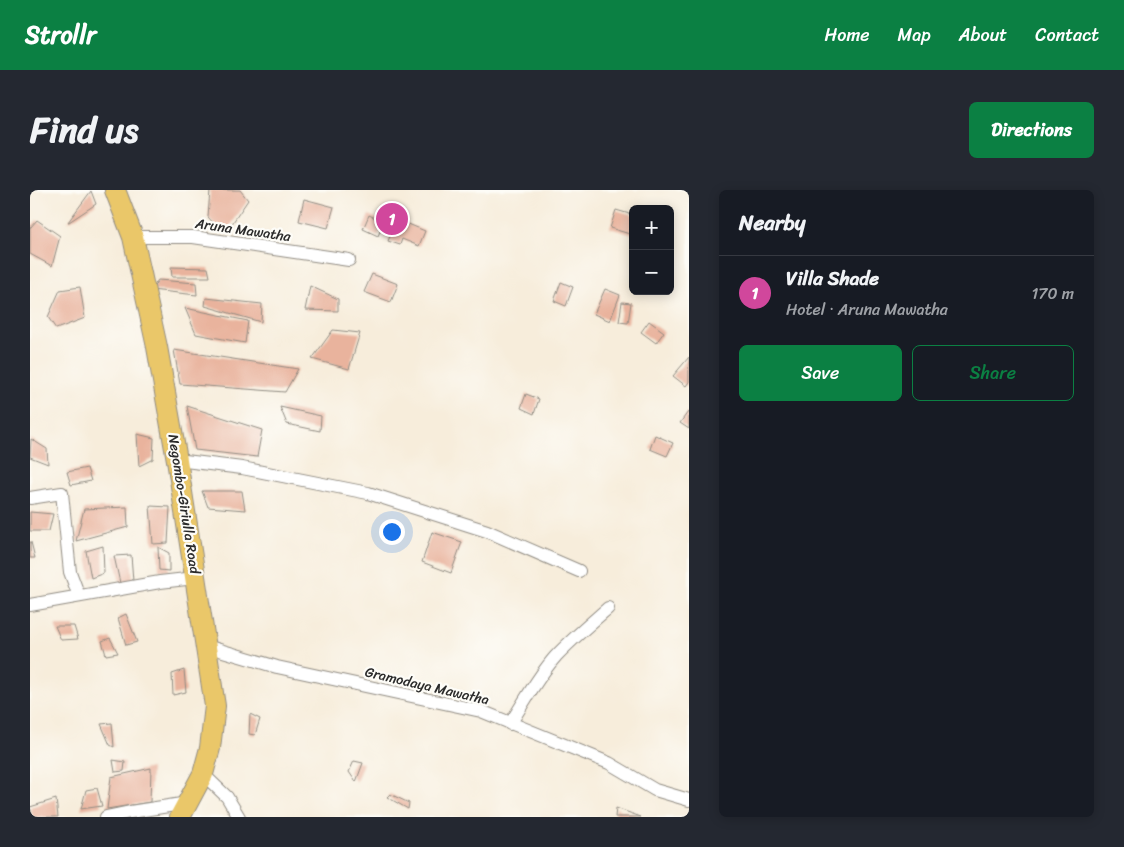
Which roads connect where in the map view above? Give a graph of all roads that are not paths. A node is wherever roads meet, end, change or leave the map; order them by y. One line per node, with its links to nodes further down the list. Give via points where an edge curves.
1 (114, 190): 2 (main road, Negombo-Giriulla Road)
2 (133, 237): 3 (street, Aruna Mawatha, via 192,237); 4 (main road, Negombo-Giriulla Road)
3 (349, 260)
4 (177, 460): 6 (street, via 242,468 368,493 488,530); 7 (main road, Negombo-Giriulla Road)
5 (30, 498): 8 (street, via 62,493 70,572)
6 (579, 571)
7 (195, 578): 8 (street); 11 (main road, Negombo-Giriulla Road)
8 (79, 596): 9 (street)
9 (30, 605)
10 (608, 608): 12 (street, via 556,656)
11 (206, 646): 12 (street, Gramodaya Mawatha, via 277,667 481,711); 13 (main road, Negombo-Giriulla Road, via 215,706)
12 (510, 724): 14 (street, Gramodaya Mawatha, via 609,763 655,790)
13 (203, 774): 15 (main road, Negombo-Giriulla Road); 17 (street, via 227,797)
14 (689, 800)
15 (184, 810): 16 (street, via 130,812)
16 (106, 817)
17 (239, 817)

